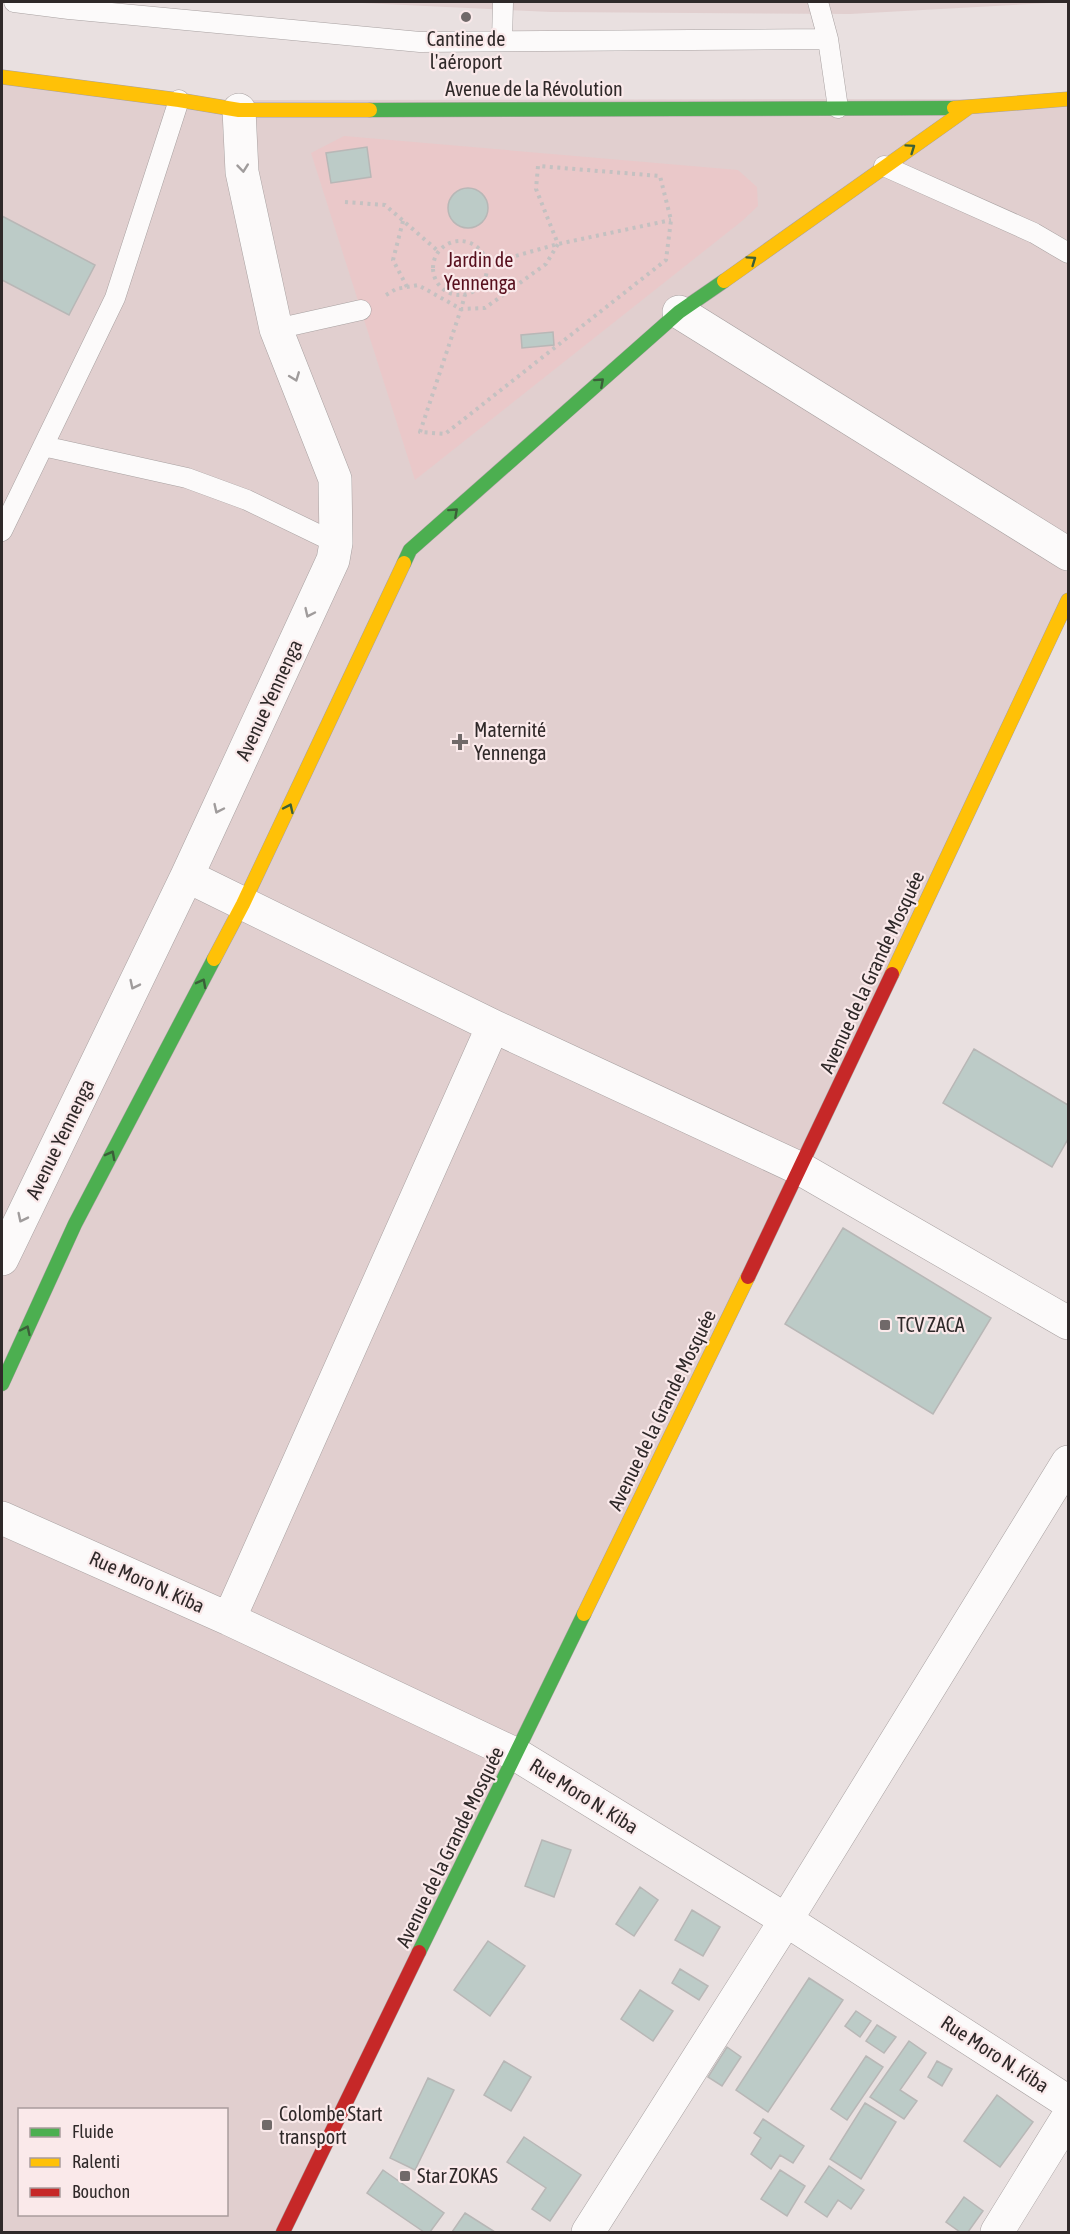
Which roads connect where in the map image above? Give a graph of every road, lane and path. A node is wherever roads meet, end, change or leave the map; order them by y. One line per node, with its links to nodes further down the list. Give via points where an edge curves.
1 (14, 2): 5 (lane, via 420,42)
2 (502, 2): 5 (lane)
3 (818, 2): 4 (lane)
4 (828, 39): 5 (lane); 9 (lane)
5 (502, 41)
6 (2, 77): 8 (street, Avenue de la Révolution)
7 (1068, 99): 10 (street, Avenue de la Révolution)
8 (179, 100): 11 (street, Avenue de la Révolution); 26 (lane, via 115,298)
9 (838, 108): 10 (street, Avenue de la Révolution); 11 (street, Avenue de la Révolution)
10 (968, 108): 12 (street, one-way to 10)
11 (239, 110): 25 (street, Avenue Yennenga, one-way to 25, via 242,172)
12 (885, 166): 18 (lane, via 1034,233); 24 (street, one-way to 12)
13 (345, 202): 15 (path, via 385,205)
14 (671, 220): 16 (path); 16 (path, via 660,176 538,166 536,189); 22 (path, via 666,260 446,434 420,432)
15 (403, 221): 17 (path); 20 (path, via 393,261)
16 (558, 244): 19 (path); 22 (path, via 546,264 485,308)
17 (438, 251): 19 (path, via 451,242 467,241 480,249); 21 (path, via 433,262 440,287 452,294)
18 (1068, 253)
19 (487, 264): 21 (path, via 482,284)
20 (407, 287): 22 (path, via 418,285); 23 (path, via 396,289)
21 (465, 295): 22 (path)
22 (460, 309)
23 (361, 310): 25 (lane)
24 (679, 312): 29 (street); 32 (street, one-way to 24, via 410,550)
25 (276, 329): 28 (street, Avenue Yennenga, one-way to 28, via 335,479)
26 (43, 446): 27 (lane); 28 (lane, via 187,478 247,500)
27 (2, 531)
28 (336, 543): 31 (street, Avenue Yennenga, one-way to 31, via 333,560)
29 (1068, 554)
30 (1068, 600): 34 (street, Avenue de la Grande Mosquée)
31 (187, 876): 32 (street); 35 (street, Avenue Yennenga, one-way to 35)
32 (243, 904): 33 (street); 37 (street, one-way to 32, via 75,1224)
33 (493, 1026): 34 (street); 40 (street)
34 (801, 1169): 36 (street); 41 (street, Avenue de la Grande Mosquée)
35 (2, 1259)
36 (1068, 1323)
37 (2, 1384)
38 (1068, 1462): 42 (street)
39 (2, 1518): 40 (street, Rue Moro N. Kiba)
40 (229, 1618): 41 (street, Rue Moro N. Kiba)
41 (517, 1755): 42 (street, Rue Moro N. Kiba); 45 (street, Avenue de la Grande Mosquée)
42 (786, 1920): 43 (street, Rue Moro N. Kiba); 46 (street)
43 (1068, 2102)
44 (1068, 2117): 47 (street)
45 (283, 2232)
46 (588, 2232)
47 (997, 2232)

